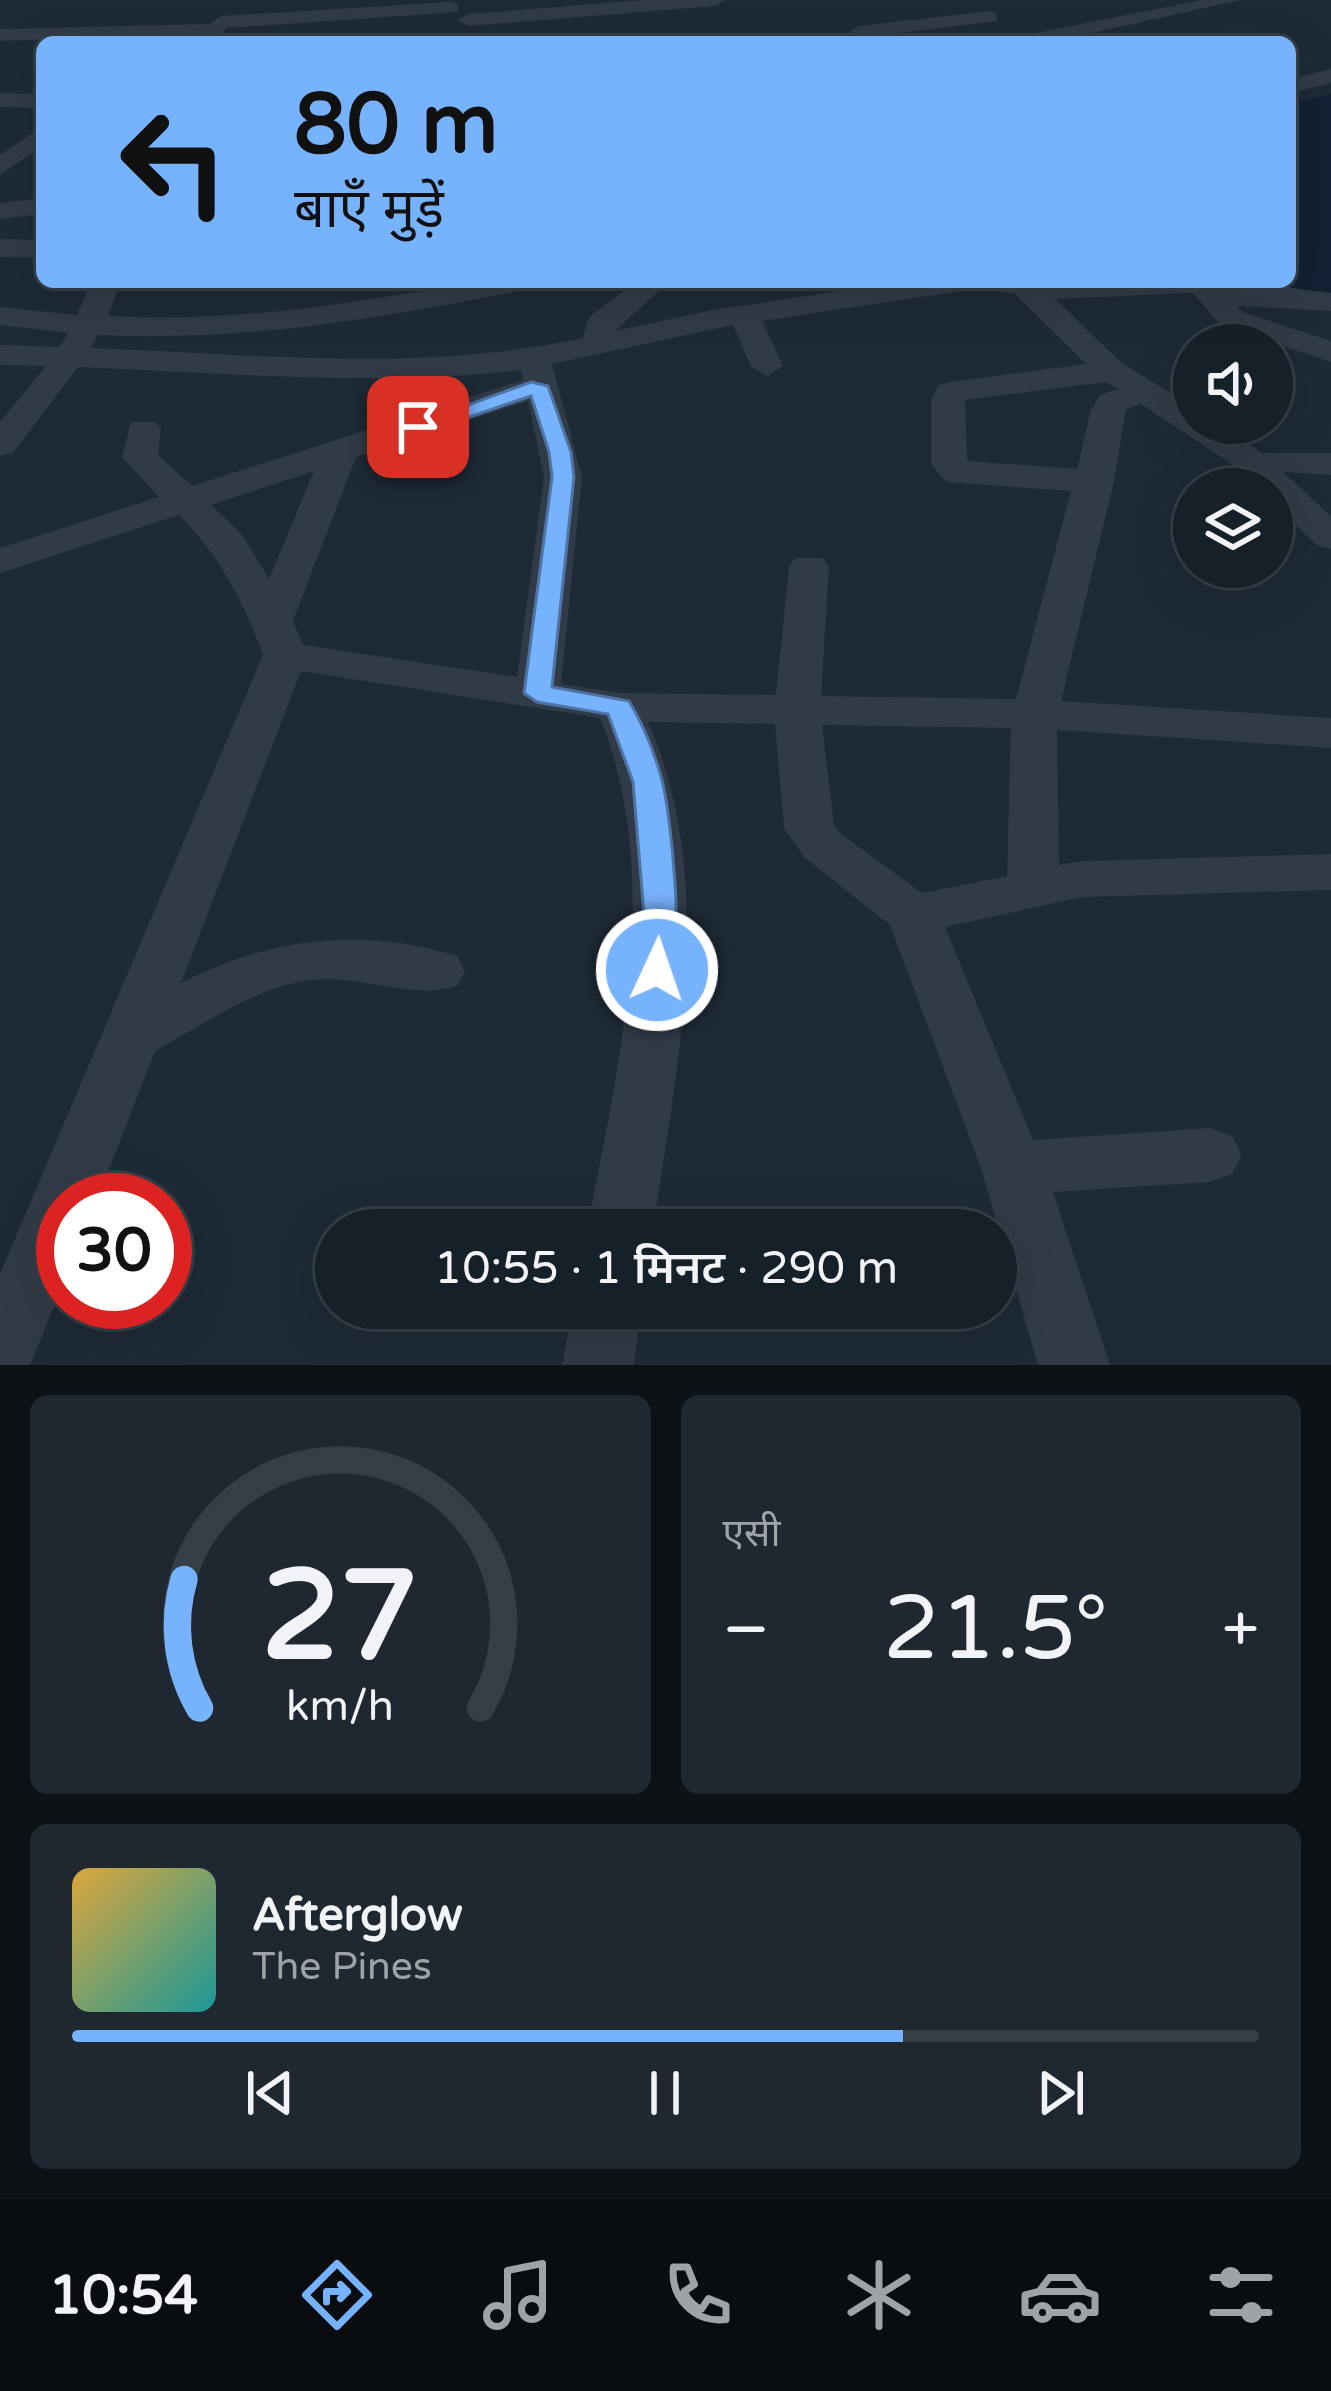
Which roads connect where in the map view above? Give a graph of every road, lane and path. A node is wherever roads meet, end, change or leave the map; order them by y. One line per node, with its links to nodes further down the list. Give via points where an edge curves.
1 (311, 0): 11 (street, via 256,4)
2 (716, 0): 8 (street)
3 (955, 0): 9 (street)
4 (1231, 0): 5 (street)
5 (1201, 2): 12 (street)
6 (340, 7): 7 (street); 11 (street)
7 (448, 8): 8 (street)
8 (534, 11): 16 (street)
9 (990, 16): 14 (street); 17 (street)
10 (1054, 16): 12 (street)
11 (217, 27): 13 (street)
12 (1084, 27): 18 (street)
13 (139, 31): 15 (street)
14 (859, 32)
15 (0, 35)
16 (514, 36)
17 (1027, 36)
18 (1041, 36)
19 (1331, 76): 21 (street)
20 (29, 80): 22 (street)
21 (1296, 85)
22 (0, 101): 23 (street)
23 (36, 101)
24 (27, 146): 25 (street)
25 (0, 167)
26 (36, 207): 27 (street)
27 (0, 211)
28 (0, 248): 29 (street)
29 (36, 249)
30 (104, 288): 42 (street)
31 (509, 288): 40 (street)
32 (645, 288): 43 (street, via 604,320)
33 (920, 288): 38 (street)
34 (1026, 288): 35 (street); 50 (street)
35 (1203, 288): 36 (street); 41 (street)
36 (1257, 289): 37 (street)
37 (1331, 302)
38 (742, 314): 43 (street); 48 (street)
39 (0, 316): 42 (street)
40 (459, 321): 42 (street); 47 (street, via 349,367); 49 (street)
41 (1236, 324)
42 (92, 326): 47 (street)
43 (599, 344): 49 (street)
44 (1293, 344): 45 (street)
45 (1331, 352)
46 (0, 355): 47 (street)
47 (73, 357): 54 (street)
48 (767, 366)
49 (536, 372): 55 (street); 64 (street, via 563,477)
50 (1126, 382): 51 (street); 58 (street, via 1108,410); 58 (street, via 962,389 948,400 950,464 959,474)
51 (1173, 406)
52 (143, 429): 59 (street, via 140,457)
53 (1231, 444): 57 (street)
54 (0, 445)
55 (339, 454): 59 (street); 63 (street)
56 (1331, 464): 57 (street)
57 (1254, 465): 60 (street)
58 (1095, 481): 67 (street)
59 (185, 503): 61 (street); 63 (street, via 227,541)
60 (1331, 536)
61 (0, 561)
62 (808, 567): 66 (street)
63 (279, 638): 64 (street); 73 (street)
64 (537, 693): 65 (street)
65 (619, 707): 66 (street); 77 (street, via 647,782 661,914)
66 (797, 710): 67 (street); 71 (street, via 809,828)
67 (1036, 714): 68 (street); 70 (street)
68 (1331, 734)
69 (1331, 872): 70 (street)
70 (1033, 886): 71 (street)
71 (913, 914): 75 (street)
72 (437, 971): 73 (street, via 302,960 268,968)
73 (134, 1035): 76 (street)
74 (1210, 1155): 75 (street)
75 (1013, 1168): 82 (street)
76 (76, 1173)
77 (623, 1209)
78 (36, 1268): 80 (street)
79 (604, 1329): 81 (street)
80 (0, 1354)
81 (598, 1365)
82 (1075, 1365)

